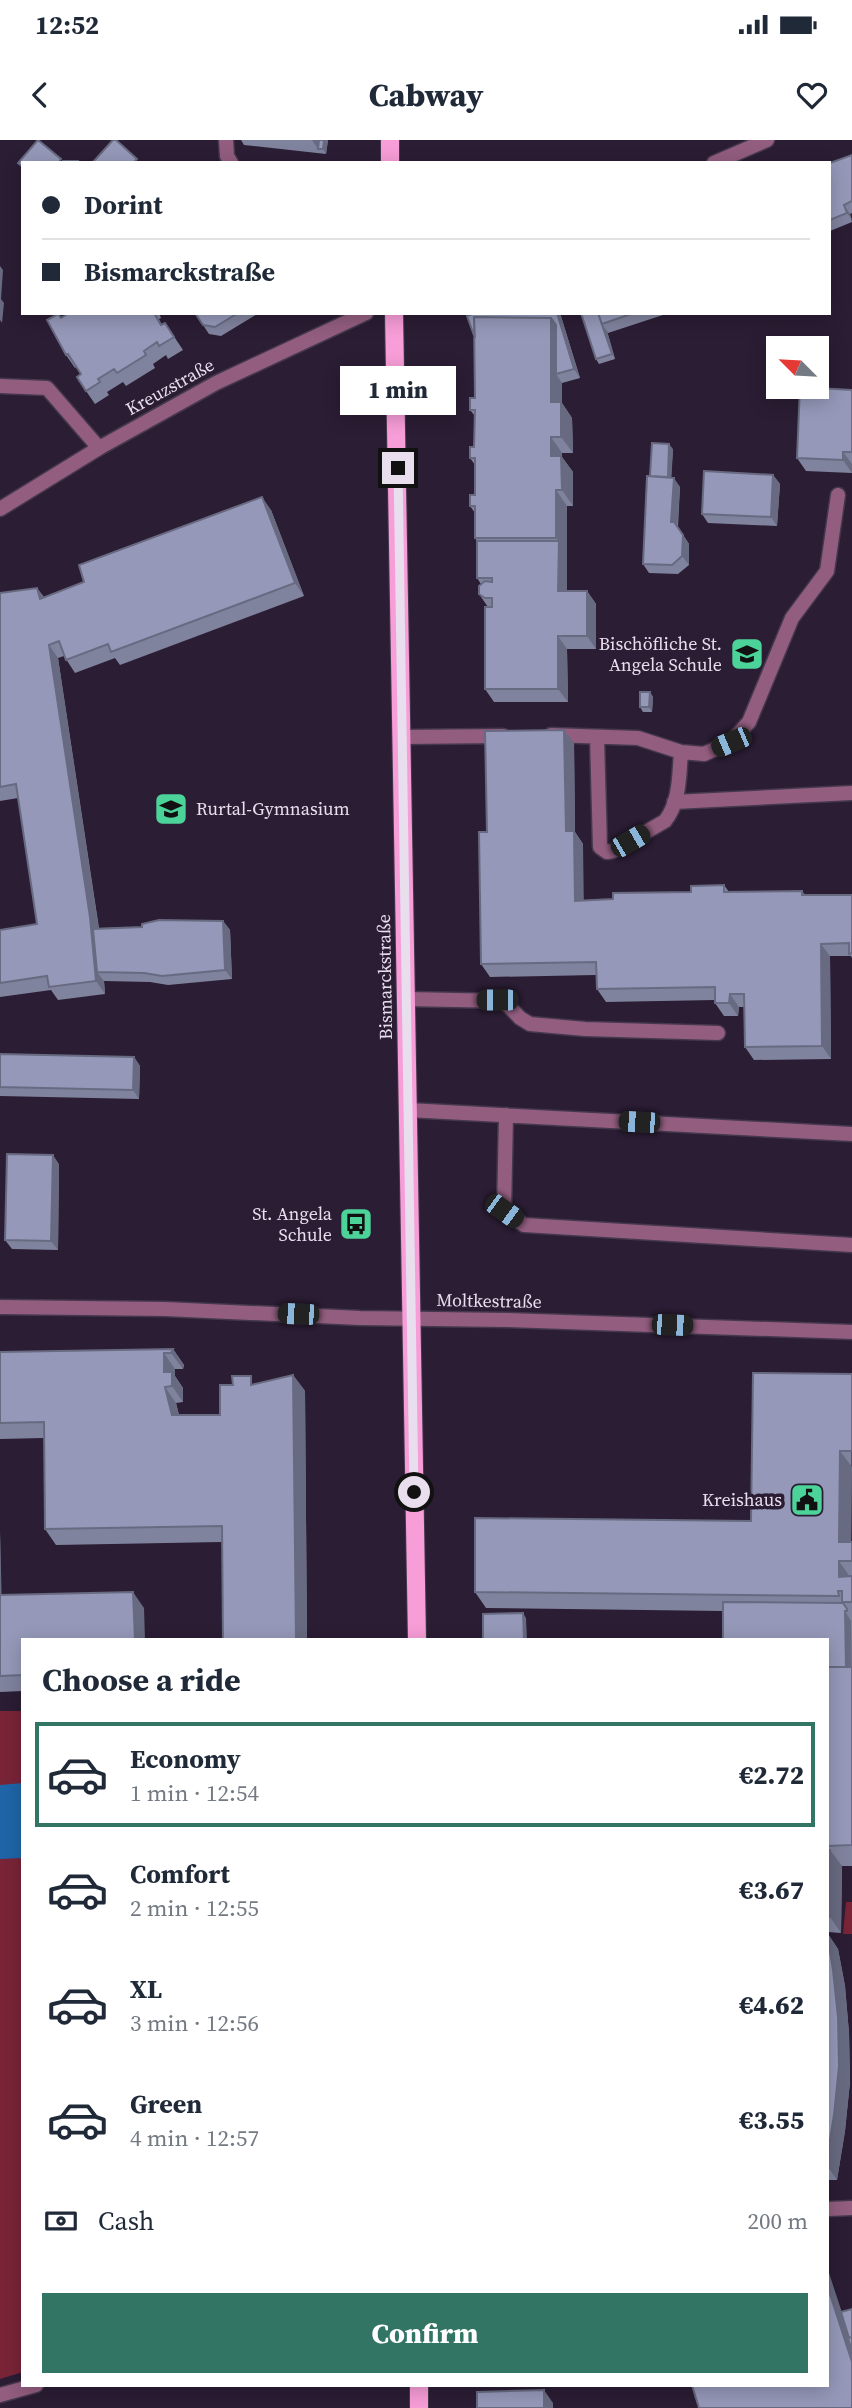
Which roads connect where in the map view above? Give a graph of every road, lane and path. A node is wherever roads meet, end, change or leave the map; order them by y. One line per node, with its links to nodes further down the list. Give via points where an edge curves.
1 (226, 140): 4 (street)
2 (390, 140): 5 (main road)
3 (767, 140): 6 (street)
4 (230, 161)
5 (390, 161)
6 (719, 161)
7 (358, 315): 9 (street, Kreuzstraße)
8 (394, 315): 16 (main road, Bismarckstraße)
9 (337, 320): 11 (street, Kreuzstraße)
10 (0, 386): 11 (street, via 47,388)
11 (99, 448): 13 (street, Kreuzstraße)
12 (838, 495): 18 (street, via 827,571 792,618 749,722 731,742 704,754)
13 (0, 509)
14 (542, 735): 17 (street)
15 (514, 736): 16 (street)
16 (403, 737): 21 (main road, Bismarckstraße)
17 (597, 737): 18 (street, via 638,738); 20 (street, via 603,850 613,851 665,821)
18 (681, 752): 20 (street)
19 (852, 793): 20 (street)
20 (674, 802)
21 (406, 999): 22 (street, via 504,1001 530,1024); 23 (main road, Bismarckstraße)
22 (718, 1033)
23 (408, 1110): 24 (street); 28 (main road, Bismarckstraße)
24 (506, 1115): 25 (street); 26 (street, via 504,1211 524,1225)
25 (852, 1134)
26 (852, 1245)
27 (0, 1307): 28 (street, Moltkestraße)
28 (410, 1319): 29 (street, Moltkestraße); 30 (main road, Bismarckstraße)
29 (852, 1332)
30 (416, 1638)
31 (852, 2208): 32 (street)
32 (829, 2209)
33 (29, 2387): 35 (street)
34 (419, 2387): 36 (main road)
35 (0, 2395)
36 (419, 2408)

